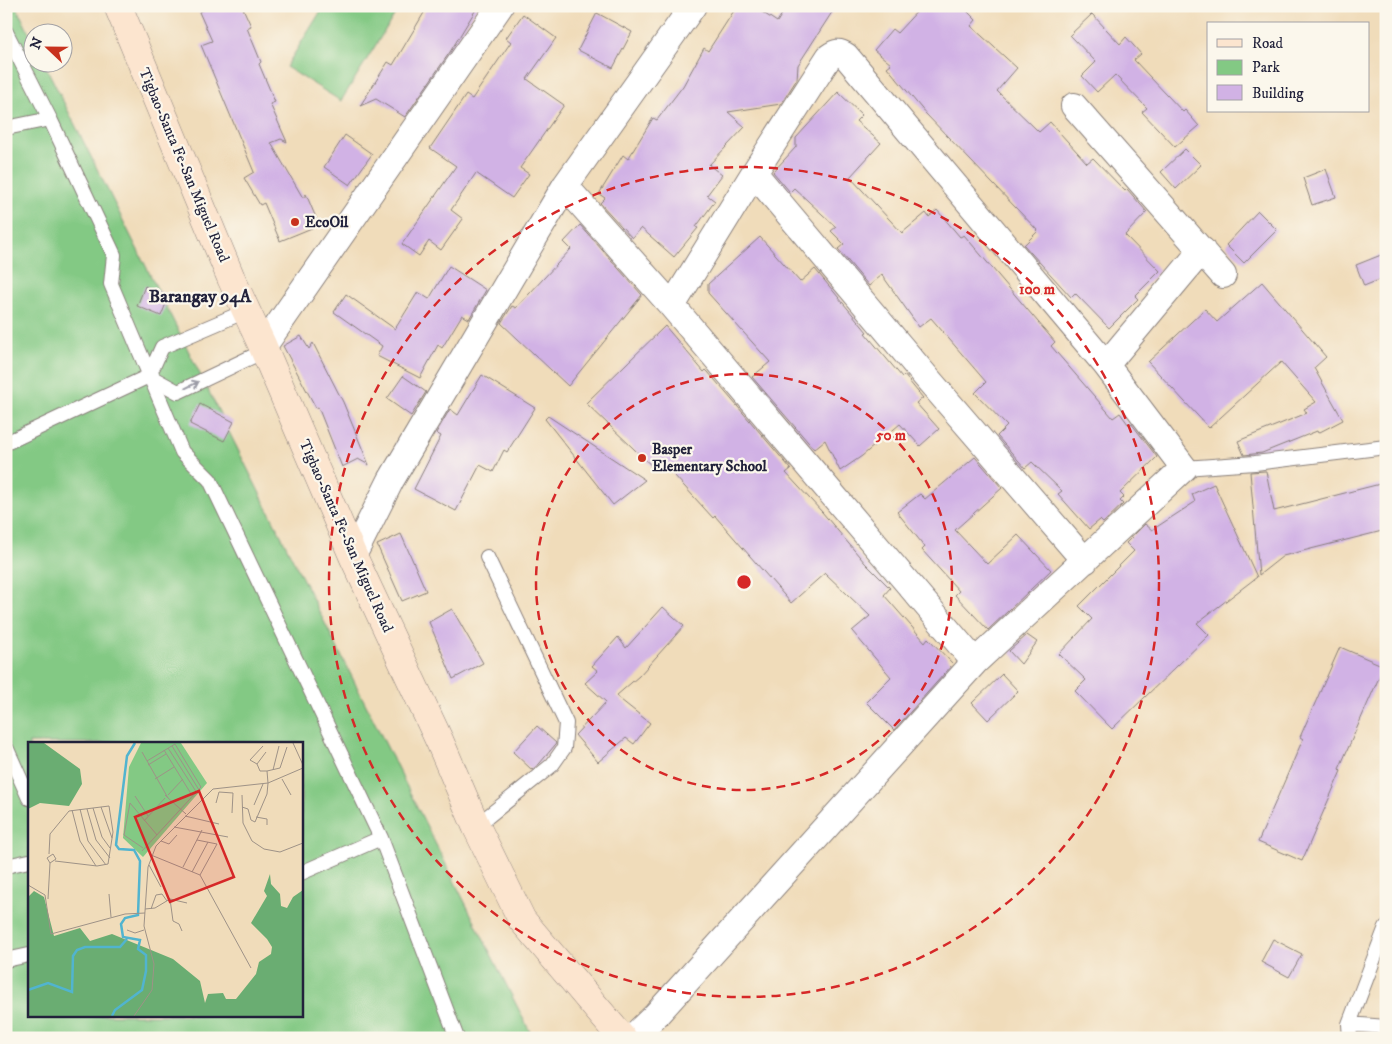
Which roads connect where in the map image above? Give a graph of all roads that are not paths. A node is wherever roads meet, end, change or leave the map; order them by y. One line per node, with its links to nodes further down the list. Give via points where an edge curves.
1 (118, 6): 14 (main road, Tigbao-Santa Fe-San Miguel Road)
2 (500, 6): 15 (street)
3 (693, 6): 10 (street)
4 (6, 32): 5 (lane)
5 (11, 53): 7 (lane)
6 (1074, 106): 11 (street)
7 (50, 119): 8 (lane); 17 (lane, via 114,254 111,284)
8 (6, 128)
9 (754, 173): 13 (street); 16 (street, via 829,57 836,52 841,53); 23 (street)
10 (565, 186): 13 (street); 21 (street, via 391,480)
11 (1202, 250): 12 (street); 16 (street)
12 (1223, 275)
13 (672, 306): 24 (street)
14 (246, 311): 15 (main road, Tigbao-Santa Fe-San Miguel Road); 17 (lane, via 162,347)
15 (263, 349): 17 (lane, one-way to 15, via 178,392); 21 (main road, Tigbao-Santa Fe-San Miguel Road)
16 (1106, 364): 20 (street)
17 (149, 376): 18 (lane); 28 (lane, via 182,452 210,480)
18 (6, 443)
19 (1386, 447): 20 (lane)
20 (1184, 468): 23 (street)
21 (353, 556): 27 (main road, Tigbao-Santa Fe-San Miguel Road)
22 (487, 557): 27 (lane, via 566,723 564,748 552,765)
23 (1085, 560): 24 (street)
24 (975, 662): 39 (street)
25 (6, 747): 26 (lane)
26 (28, 796)
27 (476, 826): 38 (main road, Tigbao-Santa Fe-San Miguel Road, via 522,920)
28 (381, 838): 31 (lane); 37 (lane)
29 (28, 861): 30 (lane)
30 (6, 866)
31 (302, 873)
32 (1386, 927): 36 (lane)
33 (28, 955): 34 (lane)
34 (6, 960)
35 (1386, 1027): 36 (lane)
36 (1350, 1031)
37 (457, 1038)
38 (622, 1038)
39 (632, 1038)

